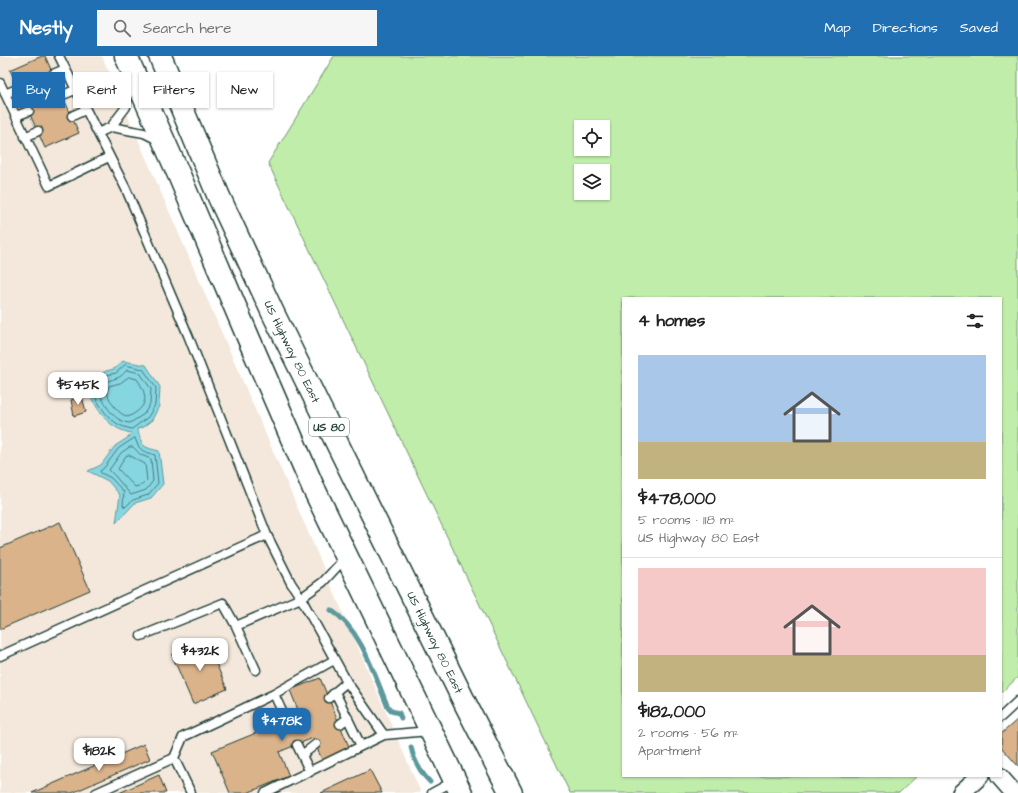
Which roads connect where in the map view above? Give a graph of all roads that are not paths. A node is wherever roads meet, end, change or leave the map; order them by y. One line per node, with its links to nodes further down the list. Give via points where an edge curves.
1 (59, 56): 4 (lane)
2 (126, 56): 14 (lane, via 126,107); 18 (main road, US 80)
3 (160, 56): 52 (main road, US Highway 80 East / US 80, via 218,198)
4 (65, 69): 5 (lane); 7 (lane)
5 (58, 72)
6 (0, 83): 9 (lane)
7 (73, 86)
8 (12, 91): 9 (lane)
9 (5, 94): 12 (lane)
10 (85, 110): 13 (lane); 16 (lane)
11 (29, 111): 12 (lane)
12 (16, 116): 17 (lane)
13 (72, 116)
14 (111, 127): 16 (lane); 18 (lane, via 144,133)
15 (38, 131): 17 (lane)
16 (98, 133): 19 (lane)
17 (25, 137): 19 (lane, via 49,186)
18 (165, 143): 21 (main road, US 80, via 307,473)
19 (109, 157): 20 (lane, via 126,189 188,335)
20 (267, 535): 22 (lane); 25 (lane)
21 (347, 557): 22 (lane, via 323,582); 37 (main road, US 80)
22 (301, 598): 23 (lane); 26 (lane)
23 (236, 626): 24 (lane, via 223,604); 27 (lane)
24 (141, 636)
25 (0, 656)
26 (334, 660): 28 (lane); 30 (lane)
27 (256, 670)
28 (347, 682): 29 (lane); 38 (lane)
29 (336, 692): 31 (lane); 34 (lane)
30 (274, 694): 35 (lane); 43 (lane, via 183,737)
31 (329, 698)
32 (1018, 701): 33 (lane)
33 (1002, 716)
34 (348, 718): 36 (lane); 41 (lane)
35 (286, 720)
36 (340, 724)
37 (431, 731): 38 (lane); 47 (main road, US 80)
38 (384, 735): 41 (lane)
39 (316, 744): 42 (lane)
40 (297, 745): 42 (lane)
41 (361, 746): 44 (lane)
42 (302, 755): 44 (lane)
43 (174, 758): 48 (lane); 49 (lane)
44 (310, 772): 50 (lane)
45 (979, 777): 53 (street)
46 (1000, 777): 54 (street)
47 (458, 787): 51 (lane)
48 (96, 793)
49 (190, 793)
50 (266, 793)
51 (432, 793)
52 (511, 793)
53 (961, 793)
54 (1014, 793)

